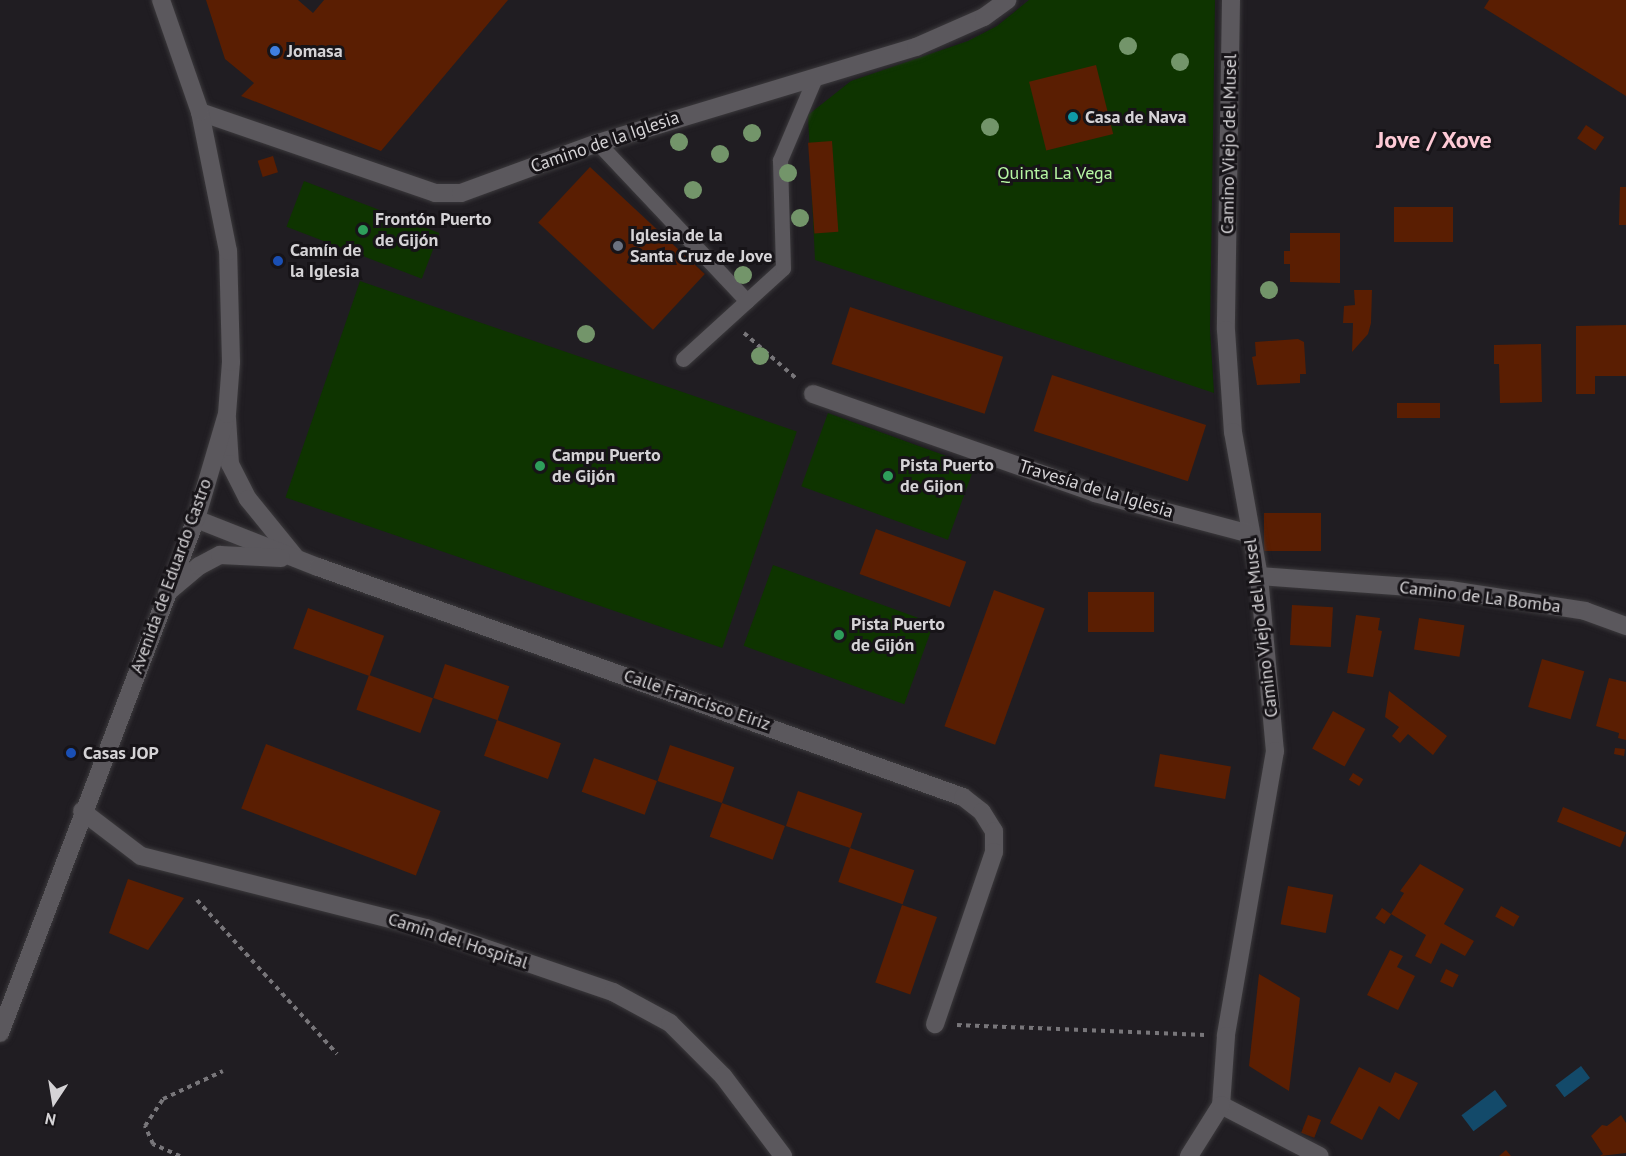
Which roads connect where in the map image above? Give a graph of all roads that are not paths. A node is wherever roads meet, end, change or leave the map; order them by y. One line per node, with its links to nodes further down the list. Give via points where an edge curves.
1 (161, 0): 5 (street, Avenida de Eduardo Castro)
2 (1007, 0): 4 (street, Camino de la Iglesia, via 984,17 916,47)
3 (1231, 0): 12 (street, Camino Viejo del Musel, via 1226,330 1233,432)
4 (814, 80): 6 (street, Camino de la Iglesia); 7 (lane, via 780,160 783,268)
5 (200, 112): 6 (street, Camino de la Iglesia, via 435,193 461,193); 10 (street, Avenida de Eduardo Castro, via 228,251 231,362)
6 (598, 142): 7 (lane)
7 (747, 301): 8 (lane)
8 (683, 358)
9 (813, 394): 12 (street, Travesía de la Iglesia, via 1095,493)
10 (227, 414): 11 (street, Avenida de Eduardo Castro); 13 (street, via 230,464 248,499)
11 (196, 519): 13 (street, Calle Francisco Eiriz); 15 (street, Avenida de Eduardo Castro)
12 (1250, 534): 14 (street, Camino Viejo del Musel)
13 (297, 559): 15 (street, via 220,555 199,566); 18 (street, Calle Francisco Eiriz, via 963,797 982,812 994,831 994,852)
14 (1259, 576): 16 (street, Camino de La Bomba, via 1450,590 1585,611); 20 (street, Camino Viejo del Musel, via 1275,751 1226,1036)
15 (167, 593): 17 (street, Avenida de Eduardo Castro)
16 (1626, 626)
17 (82, 811): 19 (street, Avenida de Eduardo Castro); 21 (street, Camin del Hospital, via 141,856 426,928 613,992 670,1023 723,1076)
18 (935, 1024)
19 (0, 1033)
20 (1221, 1105): 22 (street); 23 (street)
21 (783, 1156)
22 (1189, 1156)
23 (1320, 1156)

